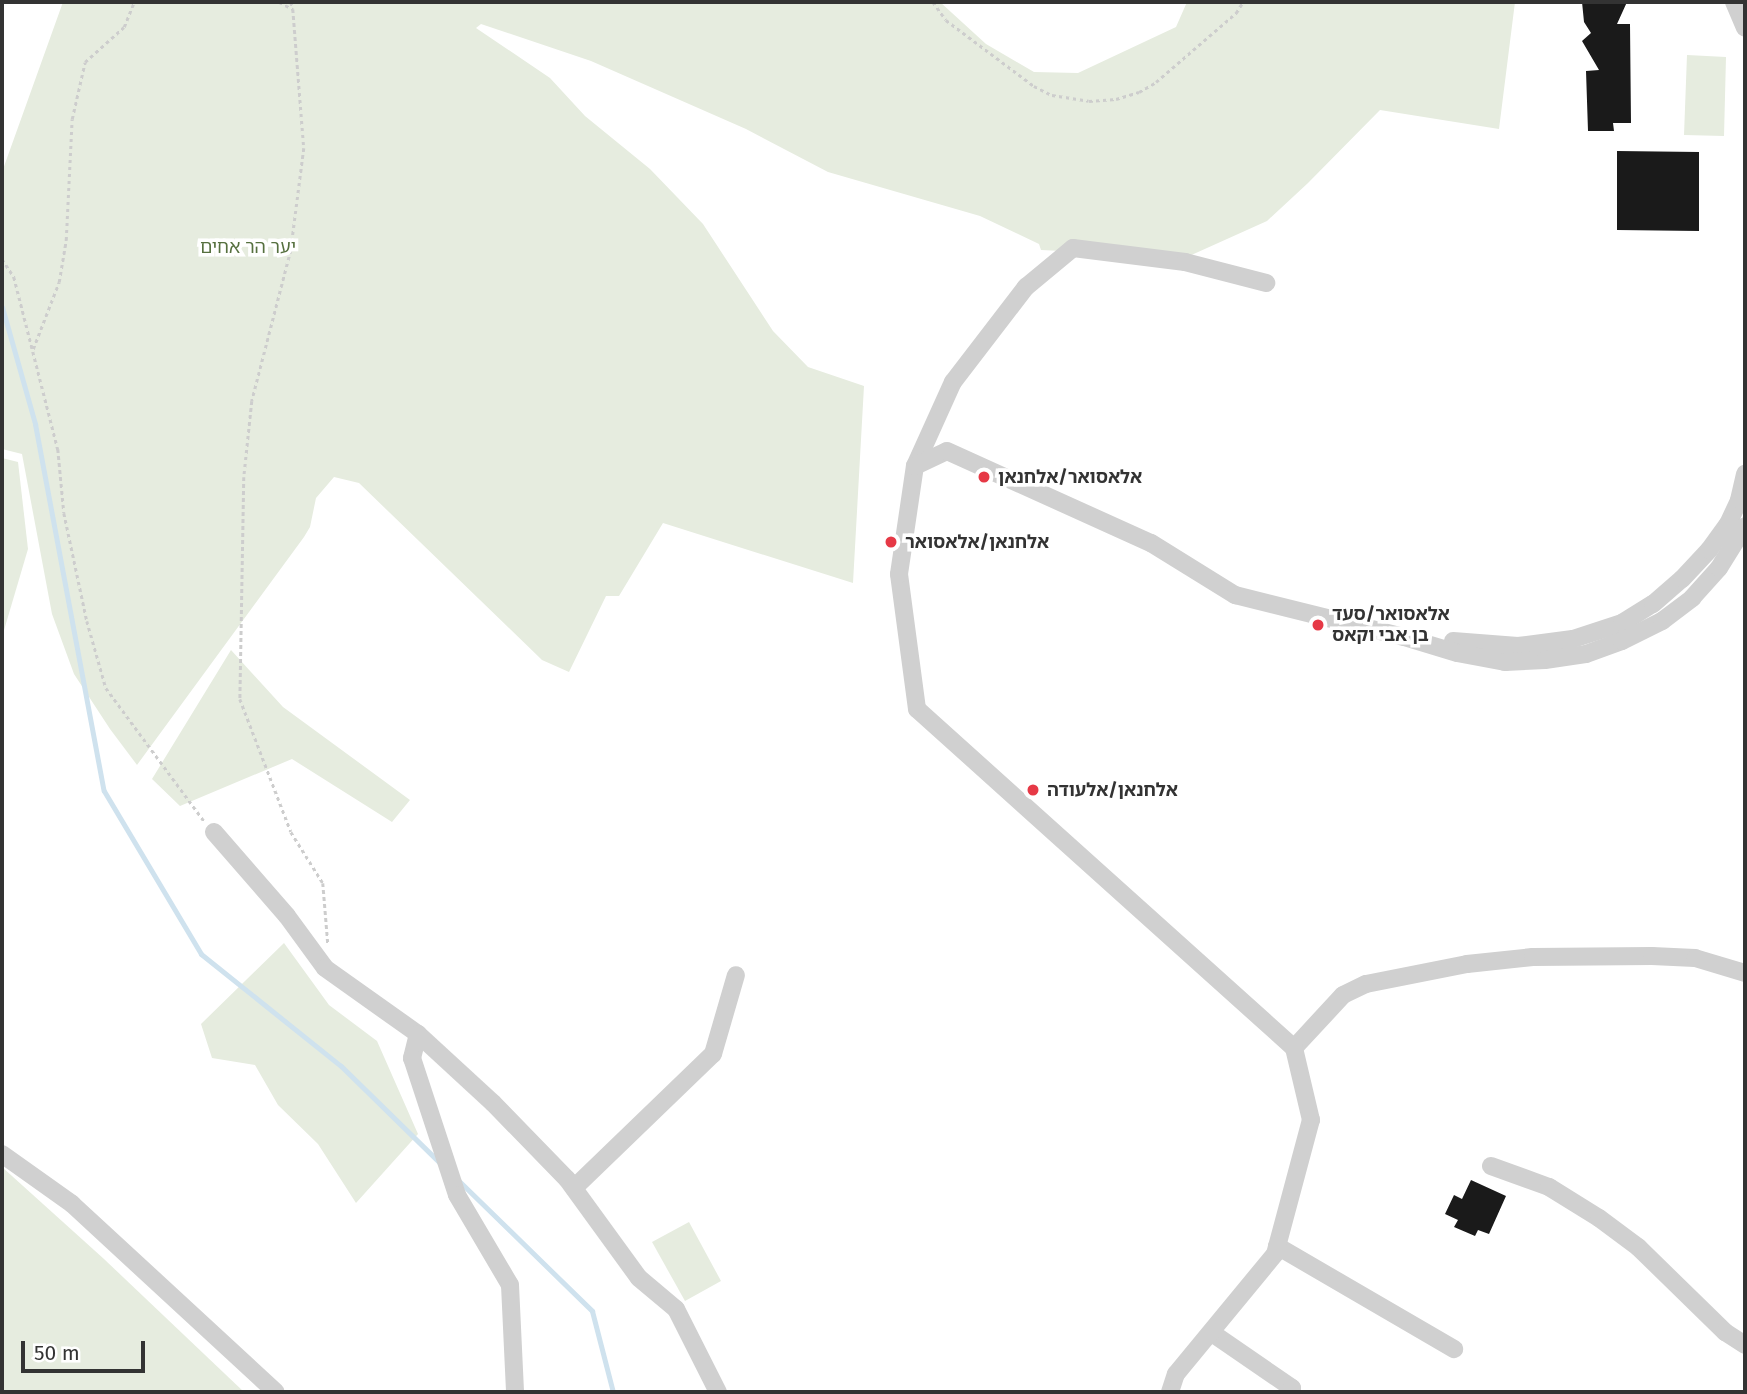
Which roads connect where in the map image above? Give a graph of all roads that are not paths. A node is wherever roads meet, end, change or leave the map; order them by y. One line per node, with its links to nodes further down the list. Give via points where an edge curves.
1 (1734, 2): 2 (street)
2 (1745, 28)
3 (1266, 283): 4 (street, via 1185,262 1073,248 1026,287 953,382)
4 (915, 466): 7 (street, via 947,451 1151,542 1235,596); 12 (street, via 899,574 916,709)
5 (1745, 474): 7 (street, via 1740,500 1709,551 1653,604 1622,623 1573,639 1518,646)
6 (1745, 526): 7 (street, via 1692,598 1642,631 1586,654 1505,662)
7 (1404, 637)
8 (214, 832): 11 (street, via 325,968)
9 (1745, 973): 12 (street, via 1695,958 1652,956 1534,957 1467,964 1366,984 1343,995)
10 (736, 975): 15 (street, via 713,1054)
11 (418, 1034): 15 (street, via 493,1103); 21 (street, via 412,1058 457,1195 510,1285)
12 (1294, 1048): 16 (street, via 1311,1120)
13 (2, 1154): 20 (street, via 72,1204)
14 (1491, 1166): 18 (street, via 1549,1187 1599,1219 1638,1247 1725,1332)
15 (574, 1188): 22 (street, via 639,1278 676,1309)
16 (1277, 1246): 17 (street); 19 (street)
17 (1212, 1333): 23 (street, via 1176,1374); 24 (street)
18 (1745, 1345)
19 (1454, 1349)
20 (276, 1392)
21 (515, 1392)
22 (718, 1392)
23 (1170, 1392)
24 (1292, 1392)

